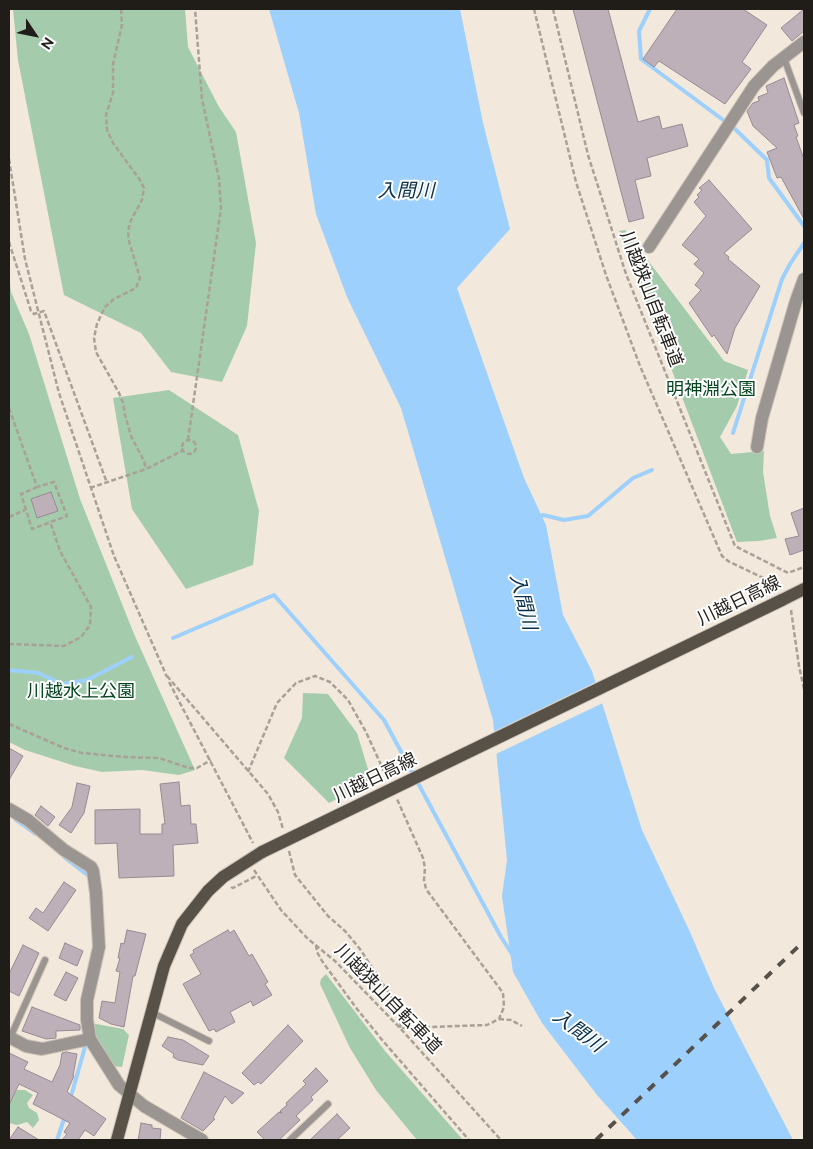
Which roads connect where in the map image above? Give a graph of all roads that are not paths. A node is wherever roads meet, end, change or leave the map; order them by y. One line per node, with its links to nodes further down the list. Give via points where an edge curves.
1 (804, 42): 2 (street)
2 (784, 58): 3 (lane); 4 (street, via 754,86)
3 (804, 113)
4 (648, 247)
5 (804, 278): 6 (street, via 762,418)
6 (757, 447)
7 (804, 589): 10 (main road, 川越日高線, bridge, via 258,849 208,891 182,924 164,966)
8 (9, 809): 12 (street, via 93,871 99,947 87,1000)
9 (45, 960): 11 (lane)
10 (151, 1012): 13 (lane); 14 (main road, 川越日高線)
11 (9, 1038): 12 (street, via 42,1049)
12 (90, 1039): 14 (street, via 111,1074)
13 (209, 1041)
14 (129, 1094): 16 (street); 17 (main road, 川越日高線)
15 (328, 1104): 19 (lane)
16 (185, 1136): 18 (street)
17 (118, 1140)
18 (202, 1140)
19 (290, 1140)

